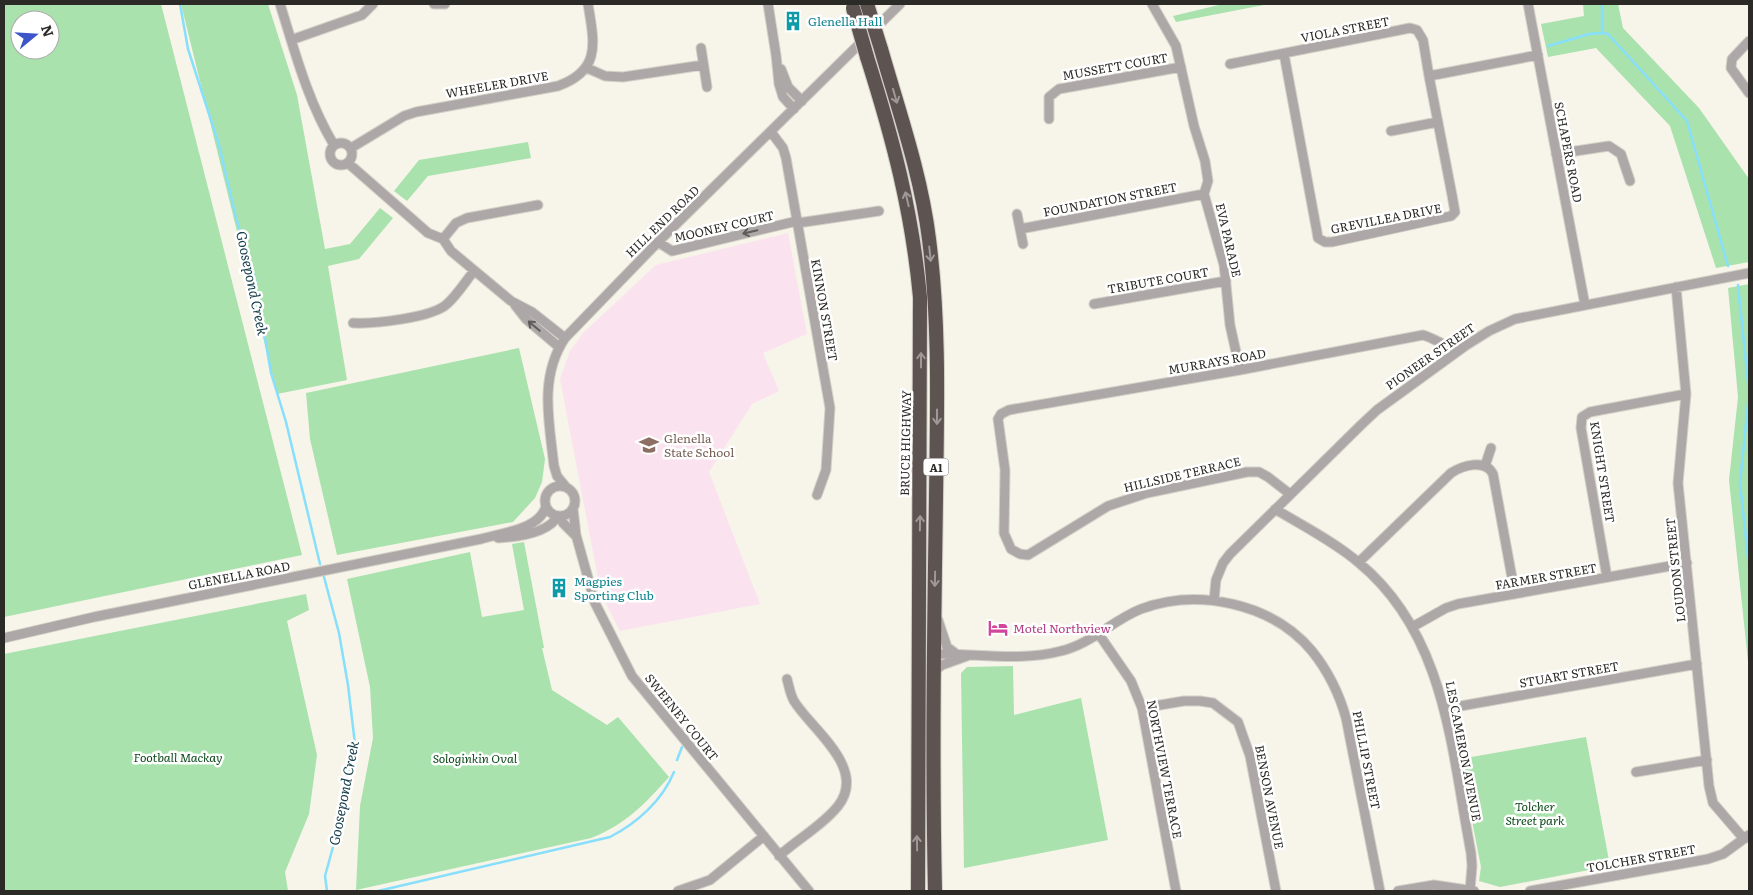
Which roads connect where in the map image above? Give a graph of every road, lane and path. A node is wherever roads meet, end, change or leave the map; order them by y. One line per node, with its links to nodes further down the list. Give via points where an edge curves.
1 (280, 4): 12 (street)
2 (372, 4): 12 (street, via 362,16)
3 (434, 4): 4 (street)
4 (445, 4)
5 (588, 4): 21 (street, via 594,40)
6 (768, 4): 17 (street)
7 (867, 4): 79 (highway, A1, one-way to 79, bridge, via 917,175 929,239 937,334)
8 (900, 4): 25 (street, HILL END ROAD)
9 (1152, 4): 20 (street, EVA PARADE, via 1176,46)
10 (1528, 4): 16 (street, SCHAPERS ROAD)
11 (852, 6): 93 (highway, BRUCE HIGHWAY / A1, one-way to 11, bridge, via 920,297 908,204 888,123)
12 (291, 40): 31 (street, via 316,112)
13 (1749, 41): 24 (street, via 1732,59 1731,68)
14 (700, 48): 19 (street)
15 (1284, 54): 18 (street, VIOLA STREET); 22 (street, VIOLA STREET, via 1410,28 1418,30 1422,40); 28 (street, GREVILLEA DRIVE, via 1318,238 1325,242 1451,216 1455,212)
16 (1538, 54): 22 (street); 33 (street, SCHAPERS ROAD)
17 (776, 55): 25 (street, via 788,87); 26 (street, via 778,84 783,97)
18 (1230, 64)
19 (703, 65): 21 (street, via 623,77 605,76); 23 (street)
20 (1181, 67): 27 (street, MUSSETT COURT, via 1059,89 1049,97); 36 (street, EVA PARADE, via 1205,161 1208,181)
21 (587, 68): 32 (street, WHEELER DRIVE, via 571,82 558,86 404,116)
22 (1429, 76): 28 (street, GREVILLEA DRIVE)
23 (707, 87)
24 (1749, 93)
25 (802, 100): 26 (street, HILL END ROAD)
26 (794, 109): 30 (street, HILL END ROAD)
27 (1049, 119)
28 (1438, 122): 29 (street)
29 (1391, 131)
30 (771, 132): 40 (street, KINNON STREET, via 783,148); 43 (street, HILL END ROAD)
31 (334, 145): 32 (street, via 344,143); 34 (street, via 330,152 332,162 338,165)
32 (351, 148): 34 (street, via 352,157)
33 (1556, 154): 35 (street, via 1609,146 1622,154); 51 (street, SCHAPERS ROAD)
34 (348, 163): 42 (street, via 428,232)
35 (1630, 181)
36 (1204, 194): 41 (street, FOUNDATION STREET); 47 (street, EVA PARADE)
37 (538, 205): 42 (street, via 467,218 456,223)
38 (879, 212): 40 (street, MOONEY COURT)
39 (1017, 214): 41 (street)
40 (797, 222): 43 (street, MOONEY COURT, one-way to 43, via 672,251); 67 (street, KINNON STREET, via 830,408 826,470)
41 (1020, 229): 44 (street)
42 (443, 239): 45 (street, via 451,252)
43 (658, 242): 53 (street, HILL END ROAD)
44 (1023, 244)
45 (474, 271): 49 (street); 52 (street, via 441,308 372,324)
46 (1749, 273): 48 (street, PIONEER STREET)
47 (1226, 281): 50 (street, TRIBUTE COURT); 58 (street, EVA PARADE, via 1230,325)
48 (1676, 287): 51 (street, PIONEER STREET); 59 (street, LOUDON STREET)
49 (511, 301): 53 (street, via 532,312); 56 (street, one-way to 49, via 526,319)
50 (1094, 304)
51 (1585, 305): 55 (street, PIONEER STREET, via 1515,319)
52 (353, 323)
53 (566, 338): 56 (street, HILL END ROAD)
54 (1440, 344): 55 (street, MURRAYS ROAD, via 1457,348); 57 (street); 58 (street, MURRAYS ROAD, via 1423,335)
55 (1465, 346): 57 (street, PIONEER STREET)
56 (559, 347): 62 (street, HILL END ROAD, via 546,397)
57 (1439, 366): 66 (street, PIONEER STREET, via 1377,410)
58 (1240, 370): 60 (street, MURRAYS ROAD, via 1009,410)
59 (1686, 394): 75 (street, LOUDON STREET, via 1678,483); 76 (street, KNIGHT STREET, via 1590,412 1582,417 1581,428)
60 (998, 419): 66 (street, HILLSIDE TERRACE, via 1005,470 1004,533 1011,550 1020,554 1028,555 1108,506 1206,479 1259,472)
61 (1491, 448): 63 (street)
62 (554, 466): 64 (street, HILL END ROAD); 65 (street, HILL END ROAD)
63 (1485, 466): 74 (street, via 1467,466 1450,473); 77 (street, via 1493,476)
64 (566, 487): 65 (street, via 556,486); 69 (street, via 574,498)
65 (548, 492): 68 (street, via 544,501)
66 (1290, 494): 70 (street, PIONEER STREET)
67 (817, 495)
68 (546, 506): 71 (street, via 552,514); 73 (street, GLENELLA ROAD, via 532,524)
69 (572, 508): 71 (street); 72 (street, SWEENEY COURT)
70 (1275, 509): 74 (street, LES CAMERON AVENUE, via 1318,533); 78 (street, PIONEER STREET, via 1223,563 1216,580)
71 (559, 516): 72 (street, SWEENEY COURT); 73 (street, GLENELLA ROAD, via 554,522 529,533)
72 (576, 535): 94 (street, SWEENEY COURT, via 595,603 632,676)
73 (481, 539): 82 (street, GLENELLA ROAD)
74 (1359, 562): 80 (street, LES CAMERON AVENUE)
75 (1687, 563): 76 (street, FARMER STREET); 86 (street, LOUDON STREET)
76 (1608, 577): 77 (street, FARMER STREET)
77 (1515, 594): 80 (street, FARMER STREET, via 1446,608)
78 (1214, 600): 81 (street, PHILLIP STREET, via 1189,599 1158,604 1121,618); 105 (street, PHILLIP STREET, via 1247,608 1274,620 1311,650 1335,686 1346,718)
79 (935, 603): 83 (street, via 944,640 948,649); 84 (highway, A1)
80 (1414, 626): 90 (street, LES CAMERON AVENUE, via 1438,681)
81 (1098, 633): 85 (street, PHILLIP STREET, via 1075,646 1048,654); 89 (street, NORTHVIEW TERRACE, via 1131,681)
82 (4, 638)
83 (955, 653): 84 (street); 85 (street)
84 (933, 654): 87 (highway, A1); 93 (highway, via 923,666 923,762)
85 (969, 656): 87 (street, via 942,665)
86 (1698, 664): 90 (street, STUART STREET); 91 (street, LOUDON STREET)
87 (932, 673): 102 (highway, A1)
88 (787, 679): 96 (street, via 794,700 837,753 846,786 838,805)
89 (1142, 708): 103 (street, NORTHVIEW TERRACE); 104 (street, BENSON AVENUE, via 1200,701 1213,703 1238,722 1250,756)
90 (1444, 709): 98 (street, LES CAMERON AVENUE, via 1471,853)
91 (1707, 760): 92 (street); 95 (street, LOUDON STREET, via 1713,803)
92 (1636, 772)
93 (917, 801): 101 (highway, BRUCE HIGHWAY / A1, one-way to 93)
94 (764, 836): 96 (street, SWEENEY COURT); 97 (street, via 710,880)
95 (1746, 837): 107 (street, TOLCHER STREET, via 1723,854 1708,859)
96 (779, 856): 100 (street, SWEENEY COURT)
97 (690, 890): 99 (street)
98 (1472, 890): 106 (street, via 1434,885)
99 (678, 891)
100 (809, 891)
101 (918, 891)
102 (935, 891)
103 (1176, 891)
104 (1276, 891)
105 (1380, 891)
106 (1398, 891)
107 (1530, 891)

